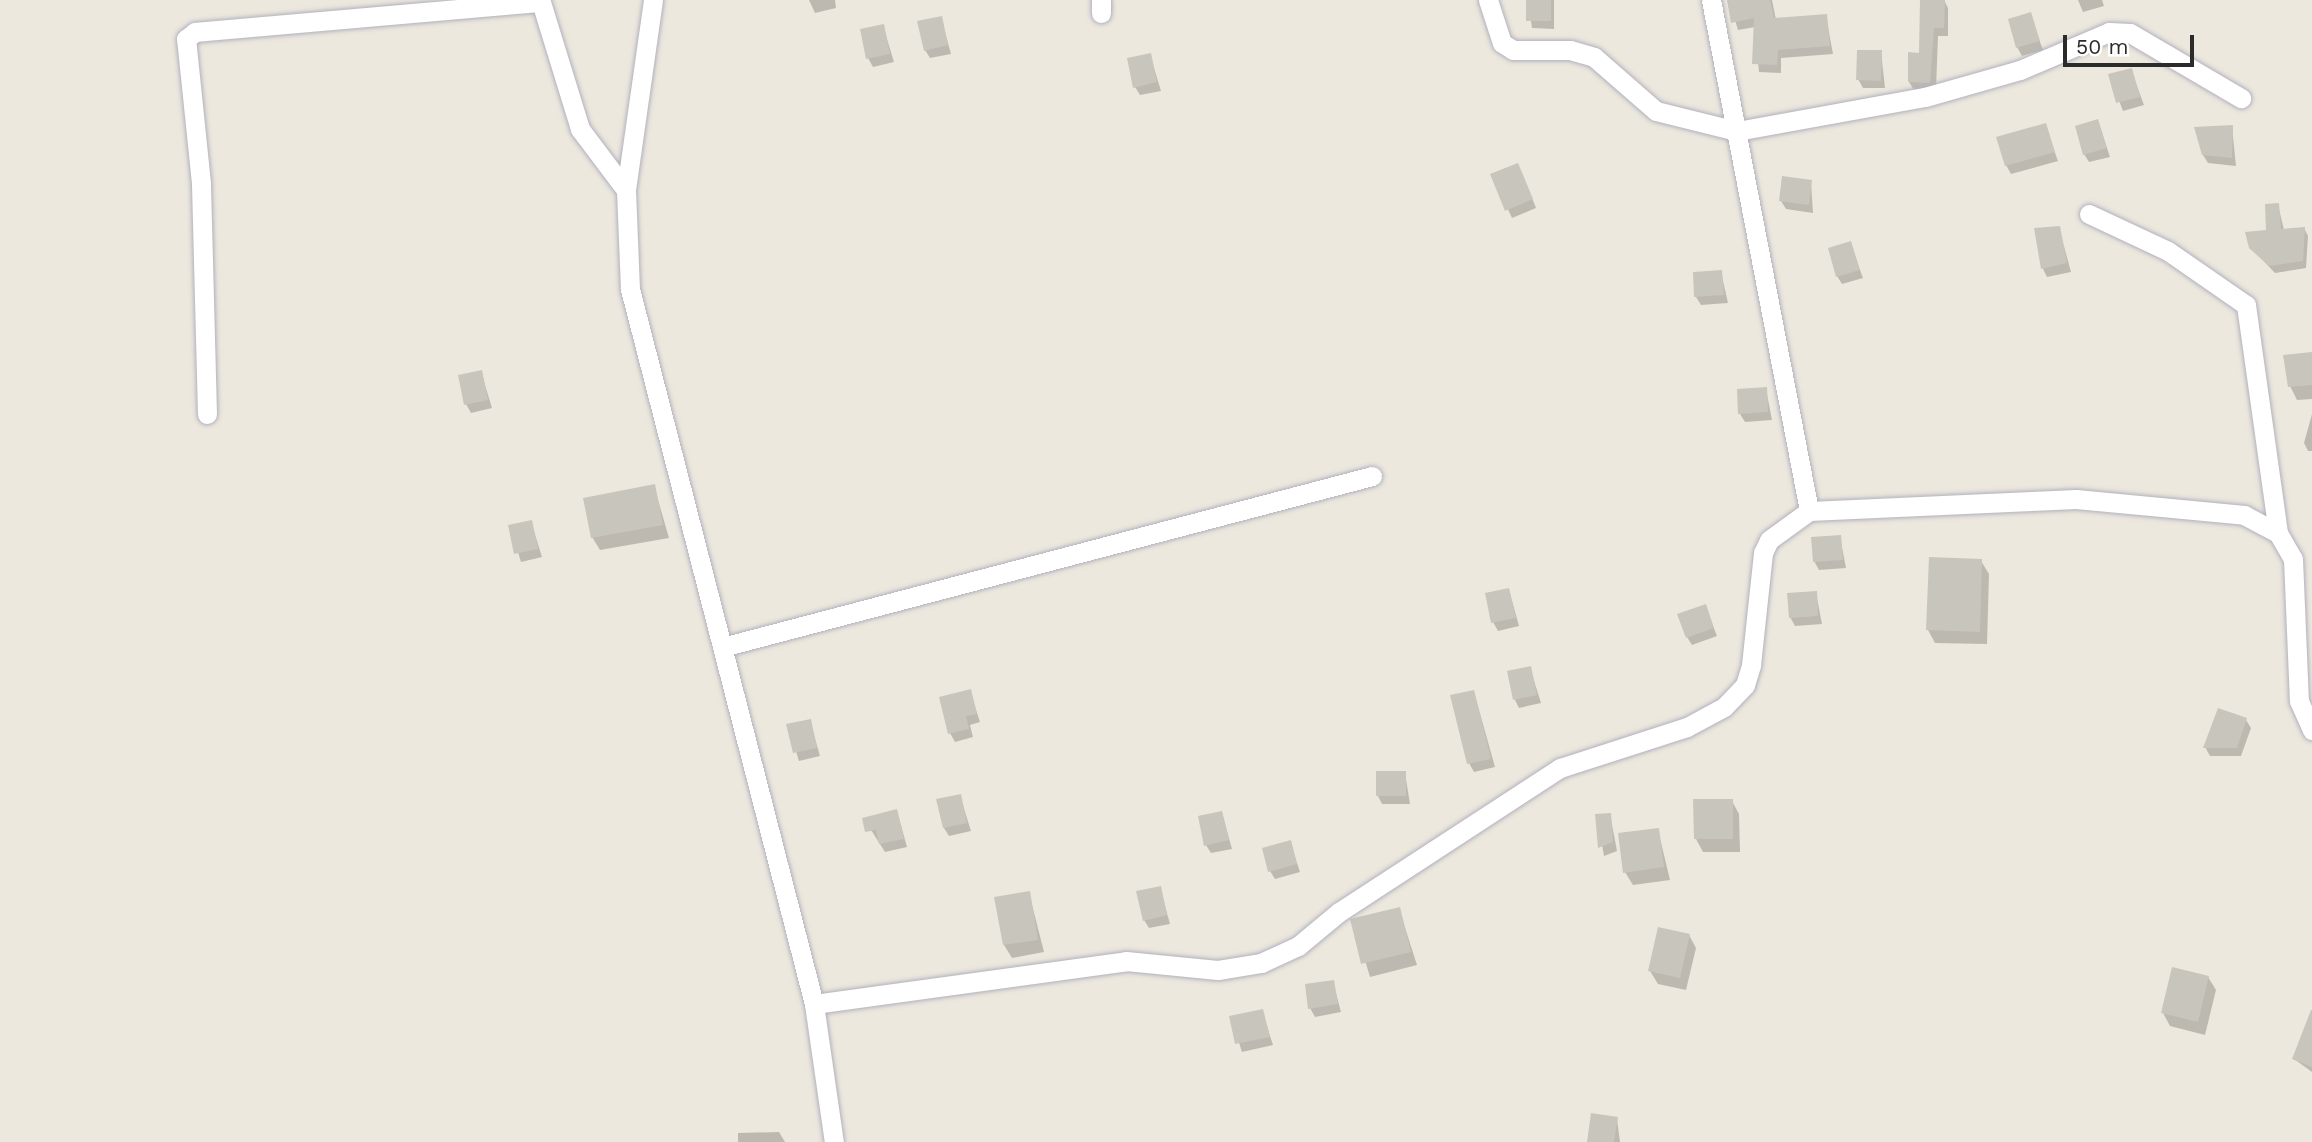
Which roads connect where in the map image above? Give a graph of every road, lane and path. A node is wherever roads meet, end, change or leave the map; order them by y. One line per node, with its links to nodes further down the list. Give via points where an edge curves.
1 (653, 0): 7 (street)
2 (1488, 0): 6 (street, via 1502,43 1513,50 1570,50 1594,57 1656,111)
3 (1711, 0): 6 (street)
4 (540, 1): 7 (street, via 580,129); 9 (street, via 209,28 187,39 201,183)
5 (2241, 98): 6 (street, via 2140,38 2109,32 2020,70 1925,97)
6 (1737, 131): 11 (street)
7 (626, 190): 13 (street, via 630,289 643,351)
8 (2090, 214): 12 (street, via 2168,251 2246,305)
9 (207, 414)
10 (1372, 476): 13 (street)
11 (1809, 511): 12 (street, via 2076,499 2217,509); 15 (street, via 1769,540 1763,553 1751,665 1745,685 1724,707 1687,727 1560,768 1339,912 1298,946 1261,963 1218,970 1126,961)
12 (2278, 533): 14 (street, via 2297,582 2299,701)
13 (726, 646): 15 (street)
14 (2312, 730)
15 (814, 1004): 16 (street)
16 (834, 1142)

